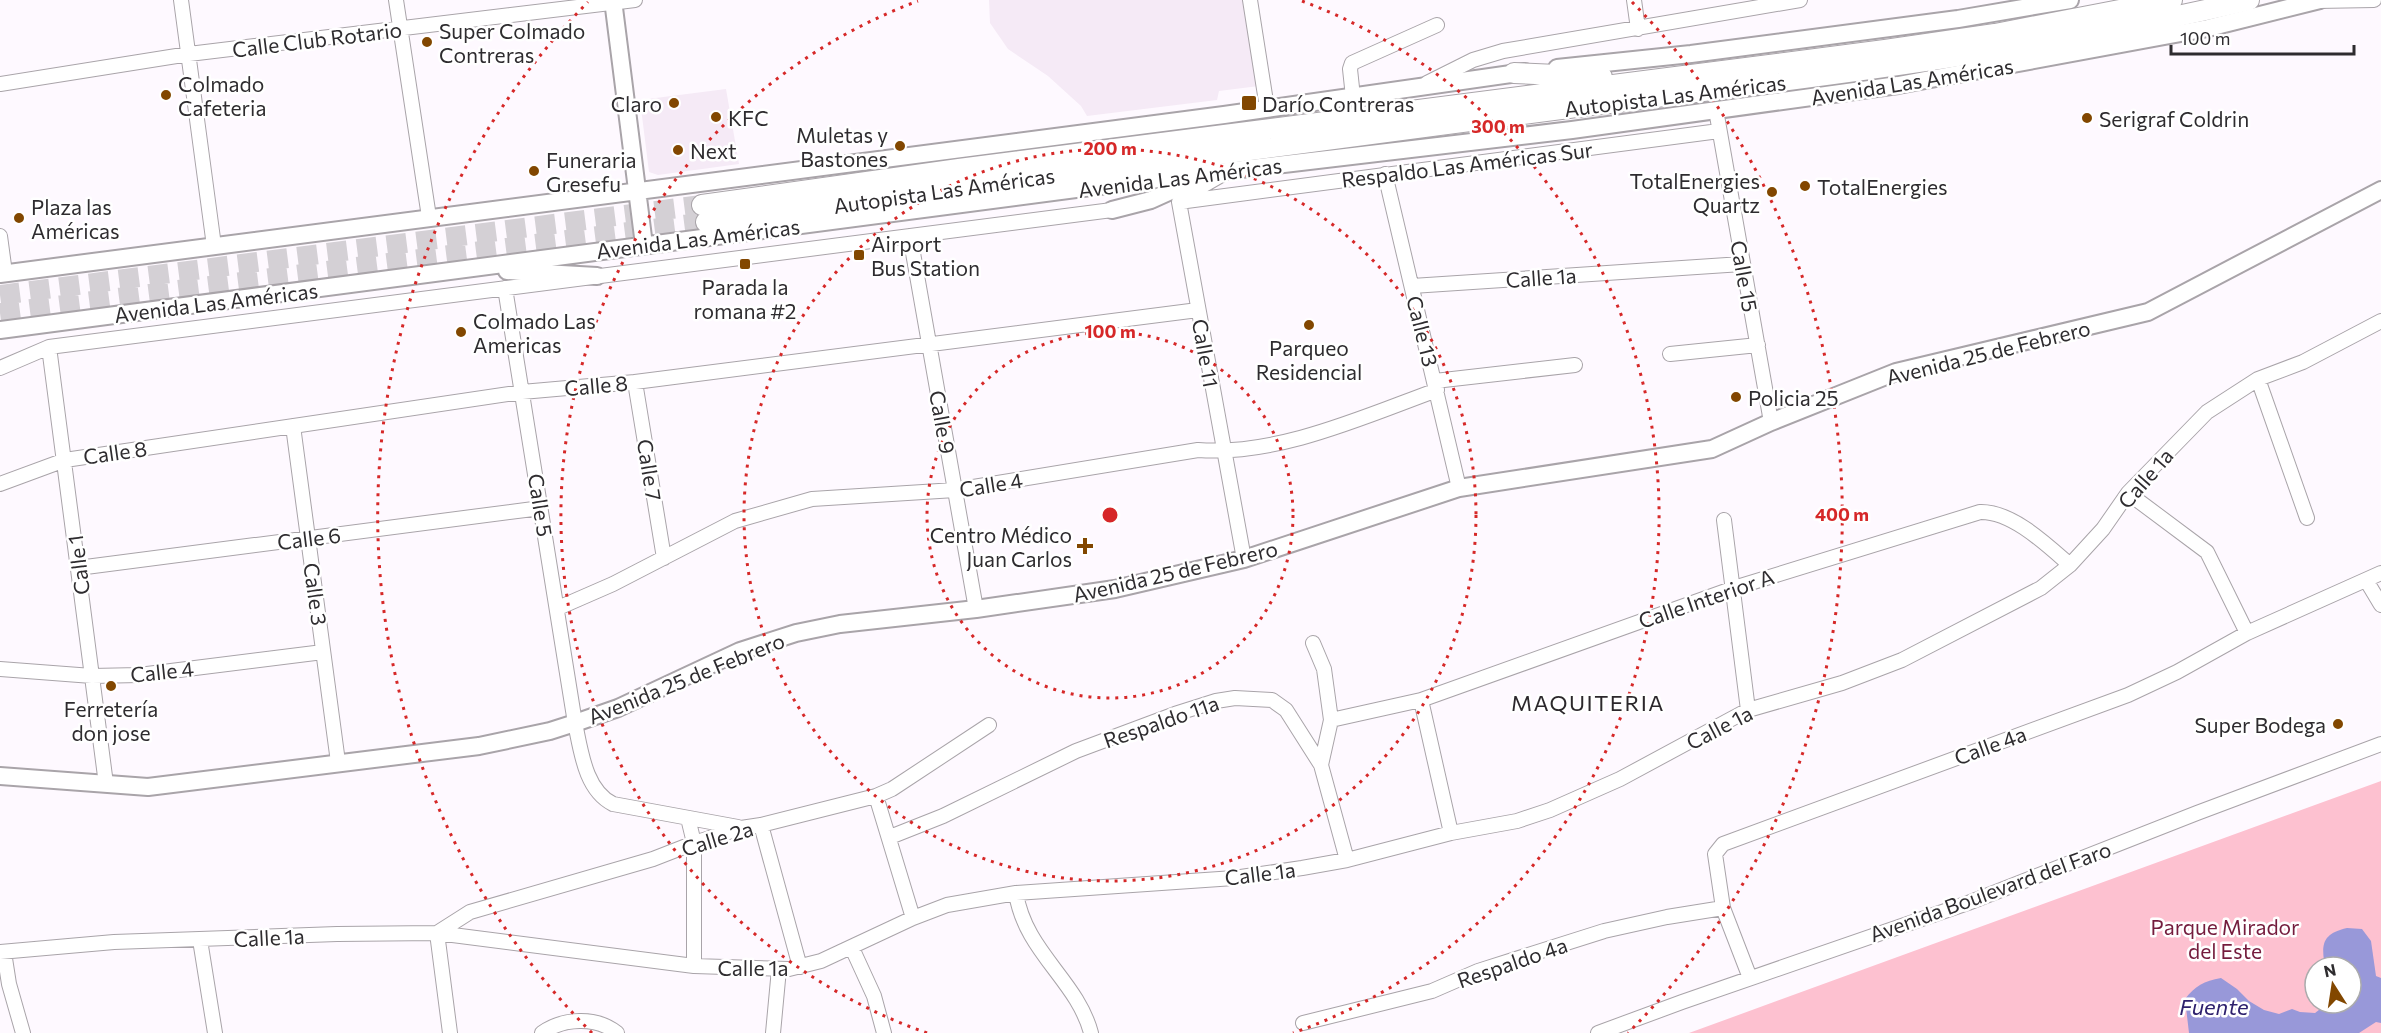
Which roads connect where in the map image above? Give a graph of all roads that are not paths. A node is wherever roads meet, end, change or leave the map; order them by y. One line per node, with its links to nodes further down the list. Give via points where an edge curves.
1 (181, 0): 16 (street)
2 (396, 0): 15 (street)
3 (634, 0): 12 (street, Calle Club Rotario)
4 (1250, 0): 22 (street)
5 (1634, 0): 14 (street)
6 (1800, 0): 14 (street)
7 (2070, 0): 17 (main road, via 1899,27)
8 (2172, 0): 18 (highway, Autopista Las Américas, via 1995,34)
9 (2249, 0): 18 (highway, Autopista Las Américas, via 1932,62 1049,175 704,214 959,169)
10 (2319, 0): 11 (street); 23 (main road, Avenida Las Américas, via 2208,28 2062,56 1898,85)
11 (2374, 0)
12 (613, 2): 15 (street, Calle Club Rotario); 28 (main road)
13 (1437, 25): 21 (street, via 1352,63)
14 (1638, 29): 20 (street, via 1503,51 1473,60)
15 (400, 30): 16 (street, Calle Club Rotario); 32 (street)
16 (189, 54): 19 (street, Calle Club Rotario); 37 (street)
17 (1514, 73): 18 (highway); 20 (main road)
18 (1656, 80)
19 (0, 84)
20 (1420, 87): 21 (main road)
21 (1353, 97): 22 (main road)
22 (1267, 108): 28 (main road)
23 (1716, 110): 24 (street, Calle 15); 25 (main road, Avenida Las Américas)
24 (1719, 131): 26 (street, Respaldo Las Américas Sur); 38 (street, Calle 15)
25 (1227, 172): 30 (street); 31 (main road); 36 (main road, Avenida Las Américas)
26 (1385, 174): 30 (street, Respaldo Las Américas Sur); 42 (street, Calle 13)
27 (2381, 183): 33 (main road, Avenida 25 de Febrero)
28 (638, 190): 32 (main road); 36 (main road)
29 (2381, 190): 33 (main road, Avenida 25 de Febrero)
30 (1179, 202): 44 (street, Calle 11)
31 (1112, 210): 35 (street)
32 (429, 217): 37 (main road)
33 (2319, 220): 57 (main road, Avenida 25 de Febrero, via 2148,312 1896,372)
34 (0, 236): 39 (street)
35 (910, 236): 40 (street); 47 (street, Calle 9)
36 (644, 245): 41 (main road, Avenida Las Américas)
37 (214, 246): 39 (main road)
38 (1742, 264): 42 (street, Calle 1a); 48 (street, Calle 15)
39 (3, 273)
40 (597, 276): 41 (main road, via 507,271); 43 (street)
41 (390, 280): 46 (main road, Avenida Las Américas)
42 (1412, 286): 55 (street, Calle 13)
43 (505, 288): 49 (street); 56 (street, Calle 5)
44 (1198, 310): 47 (street, Calle 8); 59 (street, Calle 11)
45 (2381, 321): 53 (street, Calle 1a, via 2303,362)
46 (0, 330)
47 (929, 343): 54 (street, Calle 8); 63 (street, Calle 9)
48 (1758, 345): 50 (street); 57 (street, Calle 15)
49 (49, 347): 52 (street); 60 (street, Calle 1)
50 (1670, 354)
51 (1575, 364): 55 (street, Calle 4)
52 (0, 368)
53 (2258, 379): 64 (street, Calle 1a, via 2207,411); 66 (street)
54 (635, 382): 56 (street, Calle 8); 69 (street, Calle 7)
55 (1436, 385): 59 (street, Calle 4, via 1300,438); 62 (street, Calle 13)
56 (522, 392): 58 (street, Calle 8); 65 (street, Calle 5)
57 (1771, 422): 62 (main road, Avenida 25 de Febrero, via 1712,449)
58 (294, 426): 60 (street, Calle 8); 68 (street, Calle 3)
59 (1223, 452): 63 (street, Calle 4, via 1198,450); 70 (street, Calle 11)
60 (65, 460): 61 (street, Calle 8); 72 (street, Calle 1)
61 (0, 484)
62 (1459, 488): 70 (main road, Avenida 25 de Febrero)
63 (955, 490): 69 (street, Calle 4, via 812,499 735,521); 78 (street, Calle 9)
64 (2128, 494): 71 (street, Calle 1a); 79 (street, via 2207,552)
65 (541, 508): 68 (street, Calle 6); 77 (street, Calle 5)
66 (2307, 518)
67 (1724, 520): 75 (street)
68 (308, 538): 72 (street, Calle 6); 81 (street, Calle 3)
69 (664, 558): 77 (street, Calle 4)
70 (1244, 560): 78 (main road, Avenida 25 de Febrero, via 1115,589)
71 (2070, 565): 75 (street, Calle Interior A, via 2036,536 1990,512 1980,512); 85 (street, Calle 1a, via 2041,588 1902,660 1842,683)
72 (78, 568): 83 (street, Calle 1)
73 (2381, 573): 74 (street, Calle 4a)
74 (2366, 580): 76 (street); 79 (street, Calle 4a)
75 (1734, 588): 84 (street, Calle Interior A); 85 (street)
76 (2381, 605)
77 (558, 608): 87 (street, Calle 5)
78 (976, 609): 87 (main road, Avenida 25 de Febrero, via 840,624 796,633 740,651 618,708)
79 (2247, 633): 103 (street, Calle 4a, via 2128,695 1722,844 1714,854)
80 (1313, 643): 86 (street, via 1324,669)
81 (323, 652): 83 (street, Calle 4, via 139,675); 90 (street, Calle 3)
82 (0, 669): 83 (street, Calle 4)
83 (92, 676): 93 (street, Calle 1)
84 (1421, 700): 86 (street, Calle Interior A); 98 (street)
85 (1748, 710): 98 (street, Calle 1a, via 1620,779 1550,810)
86 (1331, 720): 91 (street)
87 (575, 723): 90 (main road, Avenida 25 de Febrero, via 478,746); 95 (street, Calle 5, via 592,785 602,798 613,804)
88 (989, 725): 94 (street, Calle 2a)
89 (2381, 744): 112 (street, Avenida Boulevard del Faro, via 1968,903)
90 (338, 762): 93 (main road, Avenida 25 de Febrero, via 148,788)
91 (1322, 765): 99 (street, Respaldo 11a, via 1286,710 1272,700 1216,700 1076,750 943,816); 101 (street, Respaldo 11a)
92 (0, 777): 93 (main road, Avenida 25 de Febrero)
93 (106, 784)
94 (876, 795): 96 (street, Calle 2a); 99 (street)
95 (688, 818): 97 (street, Calle 5); 100 (street)
96 (761, 825): 97 (street, Calle 2a); 110 (street)
97 (741, 828): 100 (street, Calle 2a)
98 (1451, 834): 101 (street, Calle 1a)
99 (890, 837): 104 (street)
100 (694, 843): 105 (street, Calle 2a, via 653,860 470,912); 109 (street)
101 (1347, 860): 102 (street, Calle 1a, via 1234,878)
102 (1016, 893): 104 (street, Calle 1a, via 947,905); 121 (street, via 1022,921 1075,998)
103 (1723, 908): 112 (street, Calle 4a); 113 (street, Respaldo 4a, via 1604,931 1478,971 1432,991)
104 (913, 918): 107 (street, Calle 1a)
105 (437, 933): 106 (street, Calle 1a); 109 (street, Calle 1a); 116 (street)
106 (200, 940): 108 (street, Calle 1a, via 114,942); 115 (street)
107 (852, 948): 110 (street, Calle 1a); 120 (street, via 874,996)
108 (2, 952): 114 (street)
109 (694, 966): 111 (street, Calle 1a)
110 (800, 967): 111 (street, Calle 1a)
111 (779, 969): 119 (street)
112 (1750, 978): 122 (street, Avenida Boulevard del Faro)
113 (1303, 1023)
114 (23, 1033)
115 (215, 1033)
116 (450, 1033)
117 (542, 1033): 118 (street, via 558,1024 581,1021)
118 (617, 1033)
119 (773, 1033)
120 (884, 1033)
121 (1091, 1033)
122 (1598, 1033)

